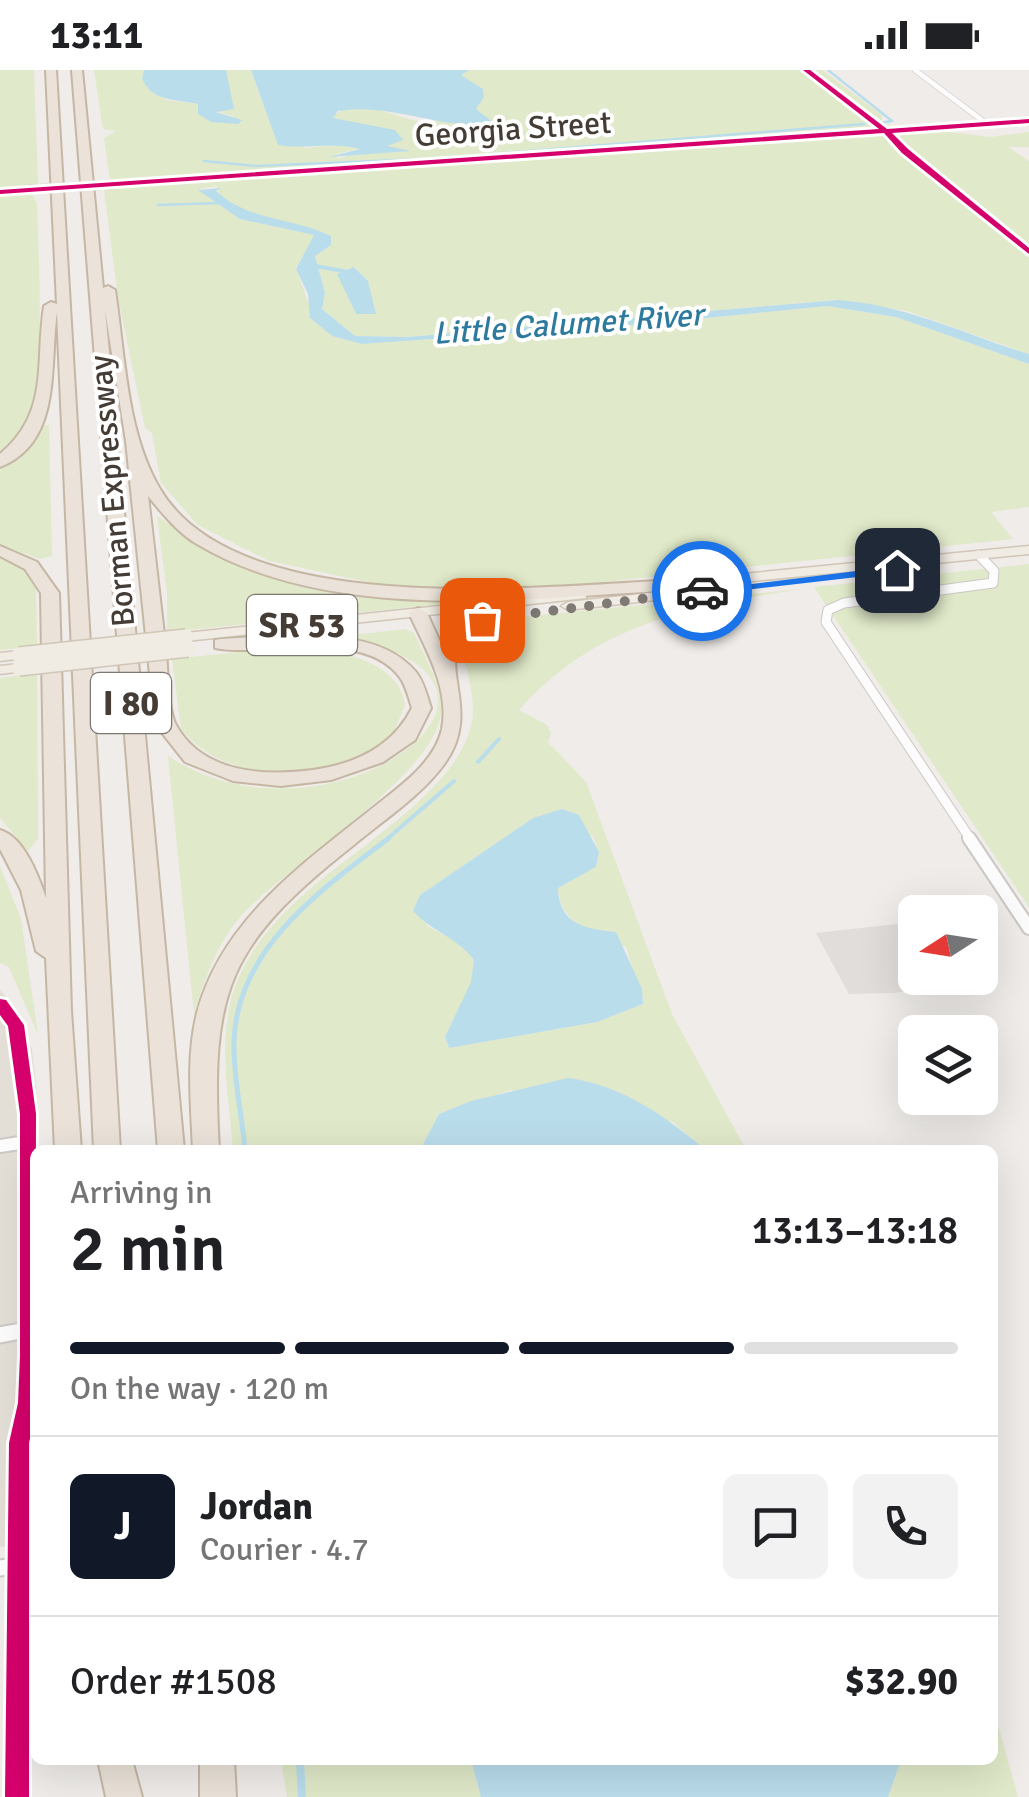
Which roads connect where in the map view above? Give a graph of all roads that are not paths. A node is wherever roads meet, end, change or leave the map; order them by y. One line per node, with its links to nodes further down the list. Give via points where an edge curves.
1 (51, 70): 8 (highway, Borman Expressway / I 80)
2 (77, 70): 7 (highway, Borman Expressway / I 80)
3 (915, 70): 5 (street)
4 (1029, 121): 5 (street, Georgia Street)
5 (987, 124): 6 (street, Georgia Street, bridge)
6 (0, 192)
7 (92, 256): 9 (highway, via 104,272); 30 (highway, Borman Expressway / I 80)
8 (61, 279): 10 (highway, via 50,310 44,410 35,430); 29 (highway, Borman Expressway / I 80)
9 (134, 441): 14 (highway, via 156,497 175,518 219,548 284,573 435,596); 18 (highway, via 165,724 180,748 213,770 245,778 316,777 352,770 401,744 423,708 420,689 406,672 366,650 309,641)
10 (0, 462)
11 (1029, 550): 13 (main road, SR 53)
12 (0, 551): 26 (highway, via 28,562 50,593)
13 (979, 556): 14 (main road, SR 53); 15 (main road, SR 53); 24 (street, via 994,571 993,583 844,603 828,610 826,622)
14 (677, 585): 16 (main road, SR 53)
15 (506, 613): 16 (main road, SR 53); 22 (highway, via 457,632 445,657)
16 (420, 617): 17 (main road, SR 53); 18 (main road, SR 53); 22 (highway)
17 (187, 643): 18 (main road, SR 53); 20 (main road, SR 53, bridge)
18 (222, 644)
19 (0, 657): 20 (main road, SR 53)
20 (19, 662): 21 (main road, SR 53)
21 (0, 670)
22 (447, 680): 31 (highway, via 451,733 437,760 276,898 224,971 209,1012)
23 (0, 836): 26 (highway, via 36,896)
24 (1029, 928)
25 (0, 1004): 27 (street, via 16,1024 24,1058)
26 (59, 1012): 28 (highway)
27 (26, 1142): 32 (street); 33 (street)
28 (68, 1145)
29 (108, 1145)
30 (171, 1145)
31 (206, 1145)
32 (0, 1146)
33 (26, 1330): 34 (street); 35 (street)
34 (0, 1335)
35 (19, 1564): 36 (street); 40 (street)
36 (0, 1568)
37 (116, 1765): 41 (highway)
38 (129, 1765): 41 (highway)
39 (217, 1765): 42 (highway)
40 (18, 1797)
41 (127, 1797)
42 (218, 1797)

